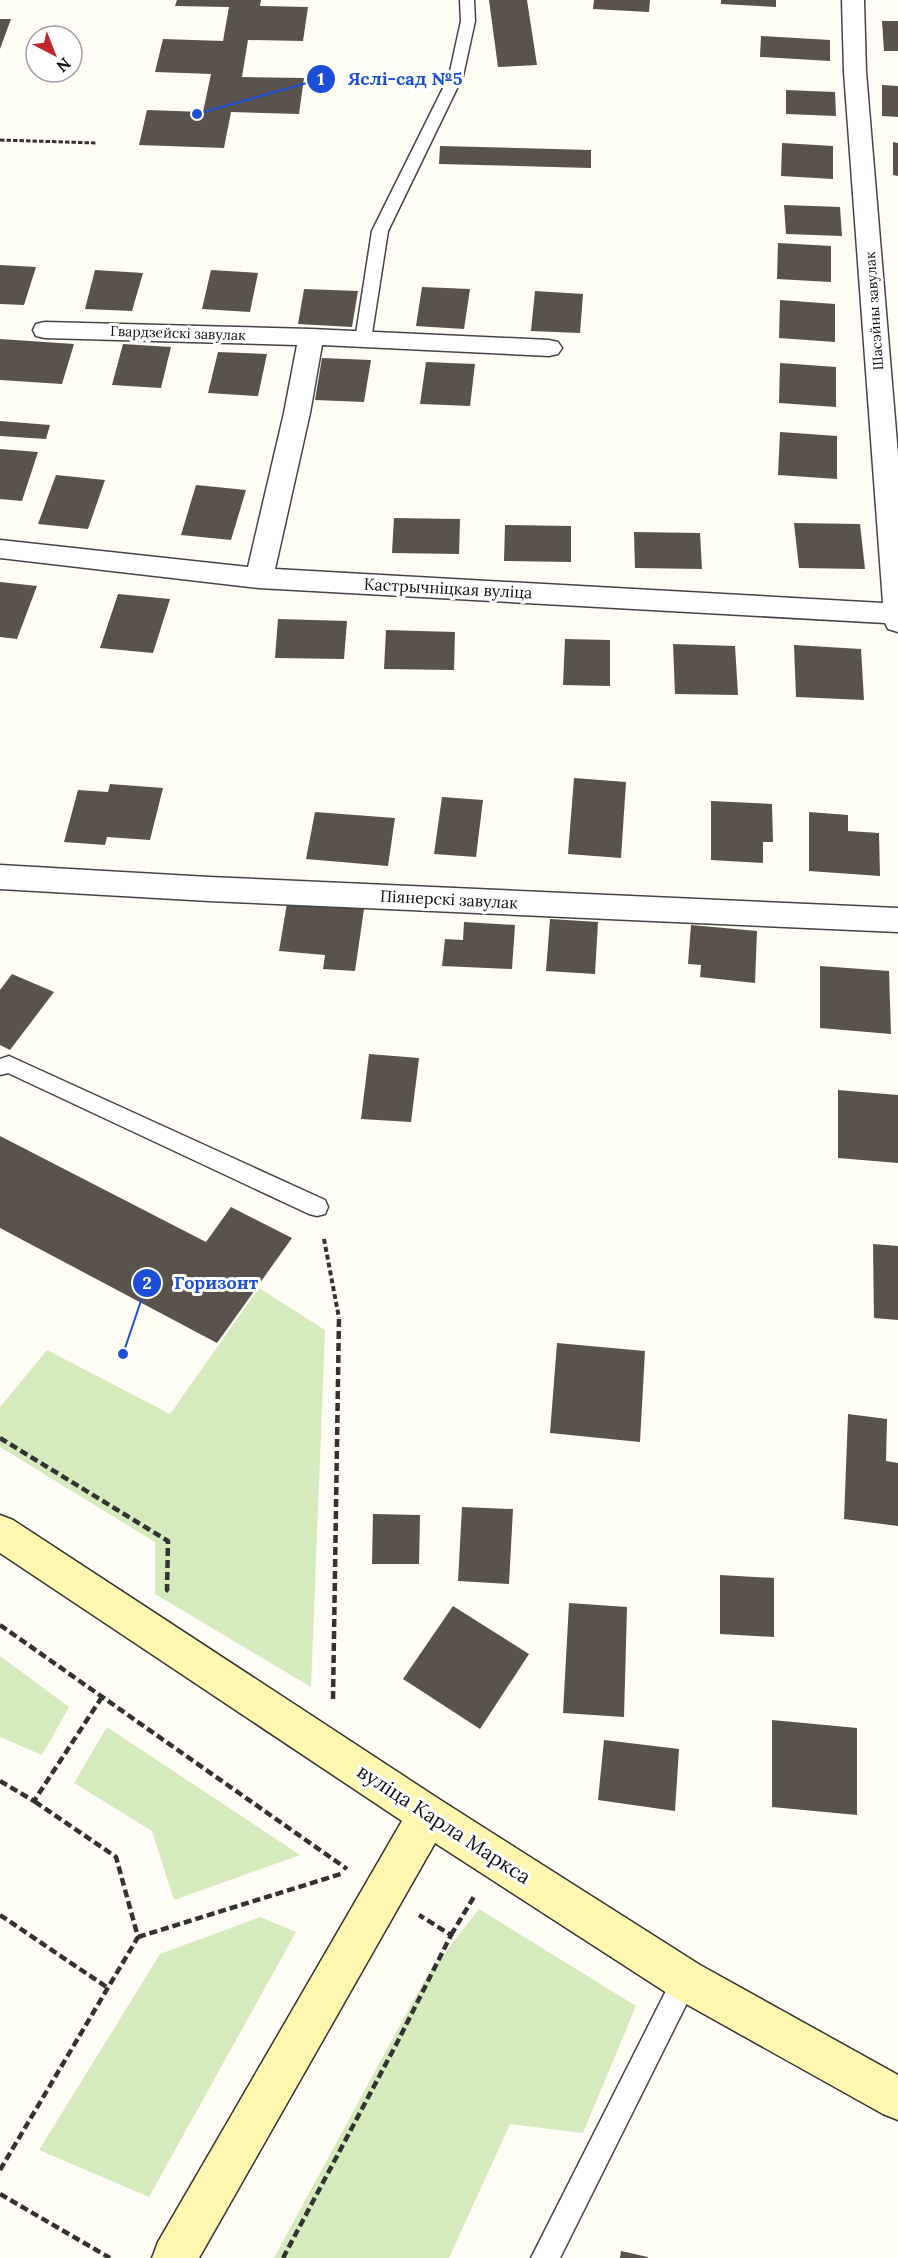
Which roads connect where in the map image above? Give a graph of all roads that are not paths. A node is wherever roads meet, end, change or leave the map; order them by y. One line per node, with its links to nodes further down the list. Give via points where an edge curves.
1 (467, 0): 5 (lane, via 468,21 456,76 380,231)
2 (853, 0): 9 (street, Шасэйны завулак, via 855,72)
3 (45, 330): 4 (street, Гвардзейскі завулак)
4 (311, 337): 5 (street, Гвардзейскі завулак); 8 (street)
5 (363, 340): 6 (street, Гвардзейскі завулак)
6 (549, 348)
7 (0, 549): 8 (street, Кастрычніцкая вуліца)
8 (259, 578): 9 (street, Кастрычніцкая вуліца)
9 (898, 616)
10 (0, 877): 11 (street, Піянерскі завулак)
11 (898, 920)
12 (0, 1067): 13 (lane, via 9,1064)
13 (317, 1207)
14 (0, 1532): 15 (street, вуліца Карла Маркса)
15 (428, 1815): 16 (street, вуліца Карла Маркса); 18 (street, via 359,1881)
16 (685, 1980): 17 (street, вуліца Карла Маркса); 19 (lane)
17 (898, 2099)
18 (174, 2258)
19 (545, 2258)

